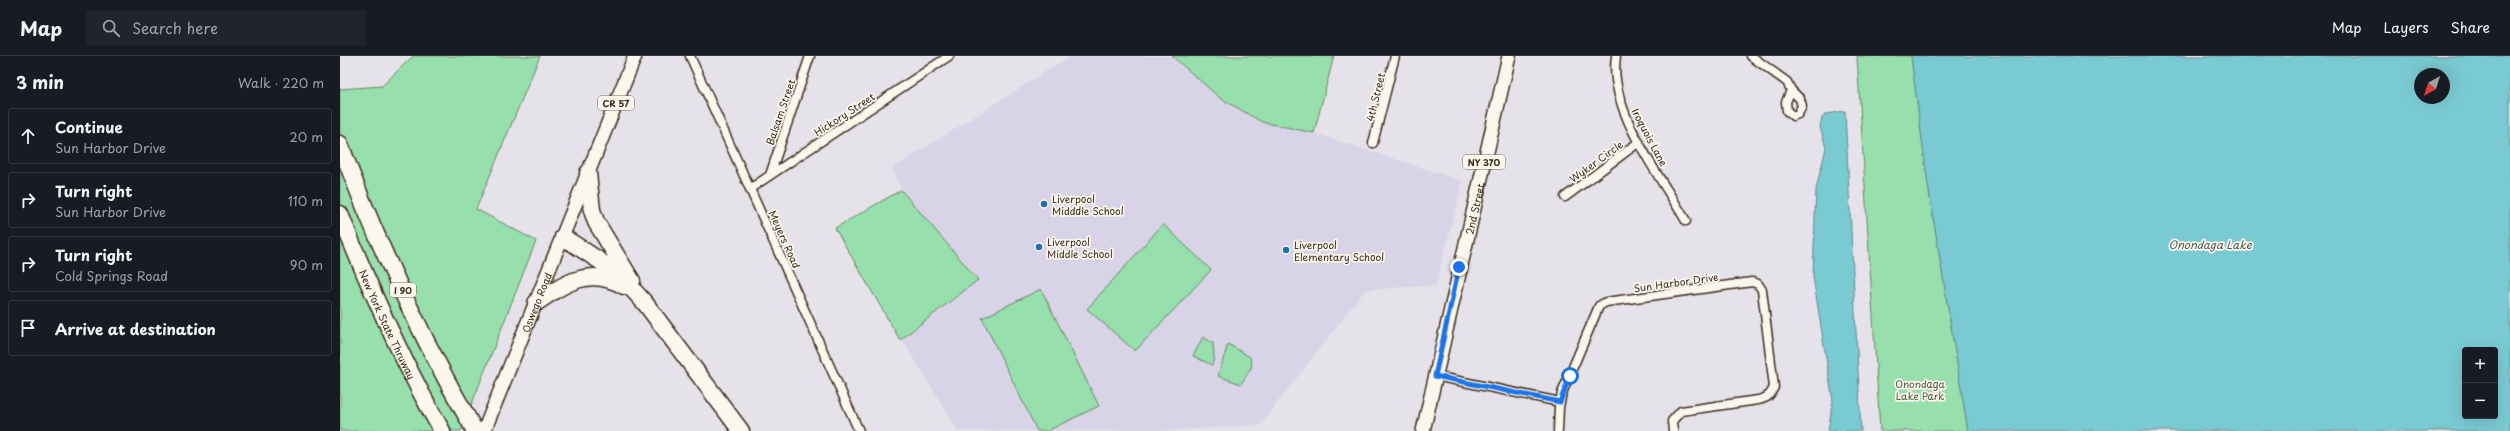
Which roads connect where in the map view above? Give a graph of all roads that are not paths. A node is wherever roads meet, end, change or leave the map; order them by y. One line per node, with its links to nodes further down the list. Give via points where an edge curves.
1 (635, 56): 13 (main road, CR 57)
2 (690, 56): 15 (street, Meyers Road)
3 (810, 56): 14 (street, Balsam Street)
4 (949, 56): 14 (street, Hickory Street)
5 (1395, 56): 11 (street, 4th Street)
6 (1509, 56): 22 (main road, 2nd Street / NY 370)
7 (1616, 56): 10 (street, Iroquois Lane, via 1616,83 1624,111)
8 (1751, 56): 9 (street, via 1787,82)
9 (1791, 90)
10 (1639, 142): 16 (street, Wyker Circle); 18 (street, Iroquois Lane)
11 (1373, 143)
12 (340, 144): 26 (highway, I 90, via 361,200 415,317)
13 (588, 173): 19 (main road, Oswego Road / CR 57); 21 (highway, via 592,210 596,222)
14 (770, 175): 15 (street, Hickory Street)
15 (751, 188): 30 (street, Meyers Road)
16 (1565, 197)
17 (340, 214): 25 (highway, New York State Thruway / I 90, via 387,327)
18 (1686, 221)
19 (563, 237): 20 (main road, Oswego Road / CR 57); 21 (highway, via 623,279)
20 (536, 303): 21 (highway, via 570,281 585,277 603,278 619,283); 27 (main road, Oswego Road / CR 57)
21 (645, 303): 23 (highway)
22 (1435, 376): 24 (street); 31 (main road, NY 370)
23 (702, 377): 28 (highway); 29 (highway)
24 (1560, 402): 32 (street); 33 (street, Sun Harbor Drive, via 1598,306 1606,302 1752,282 1758,284 1762,290 1774,387 1771,394 1758,400 1681,411 1672,421)
25 (442, 431)
26 (475, 431)
27 (484, 431)
28 (732, 431)
29 (741, 431)
30 (860, 431)
31 (1423, 431)
32 (1558, 431)
33 (1673, 431)

